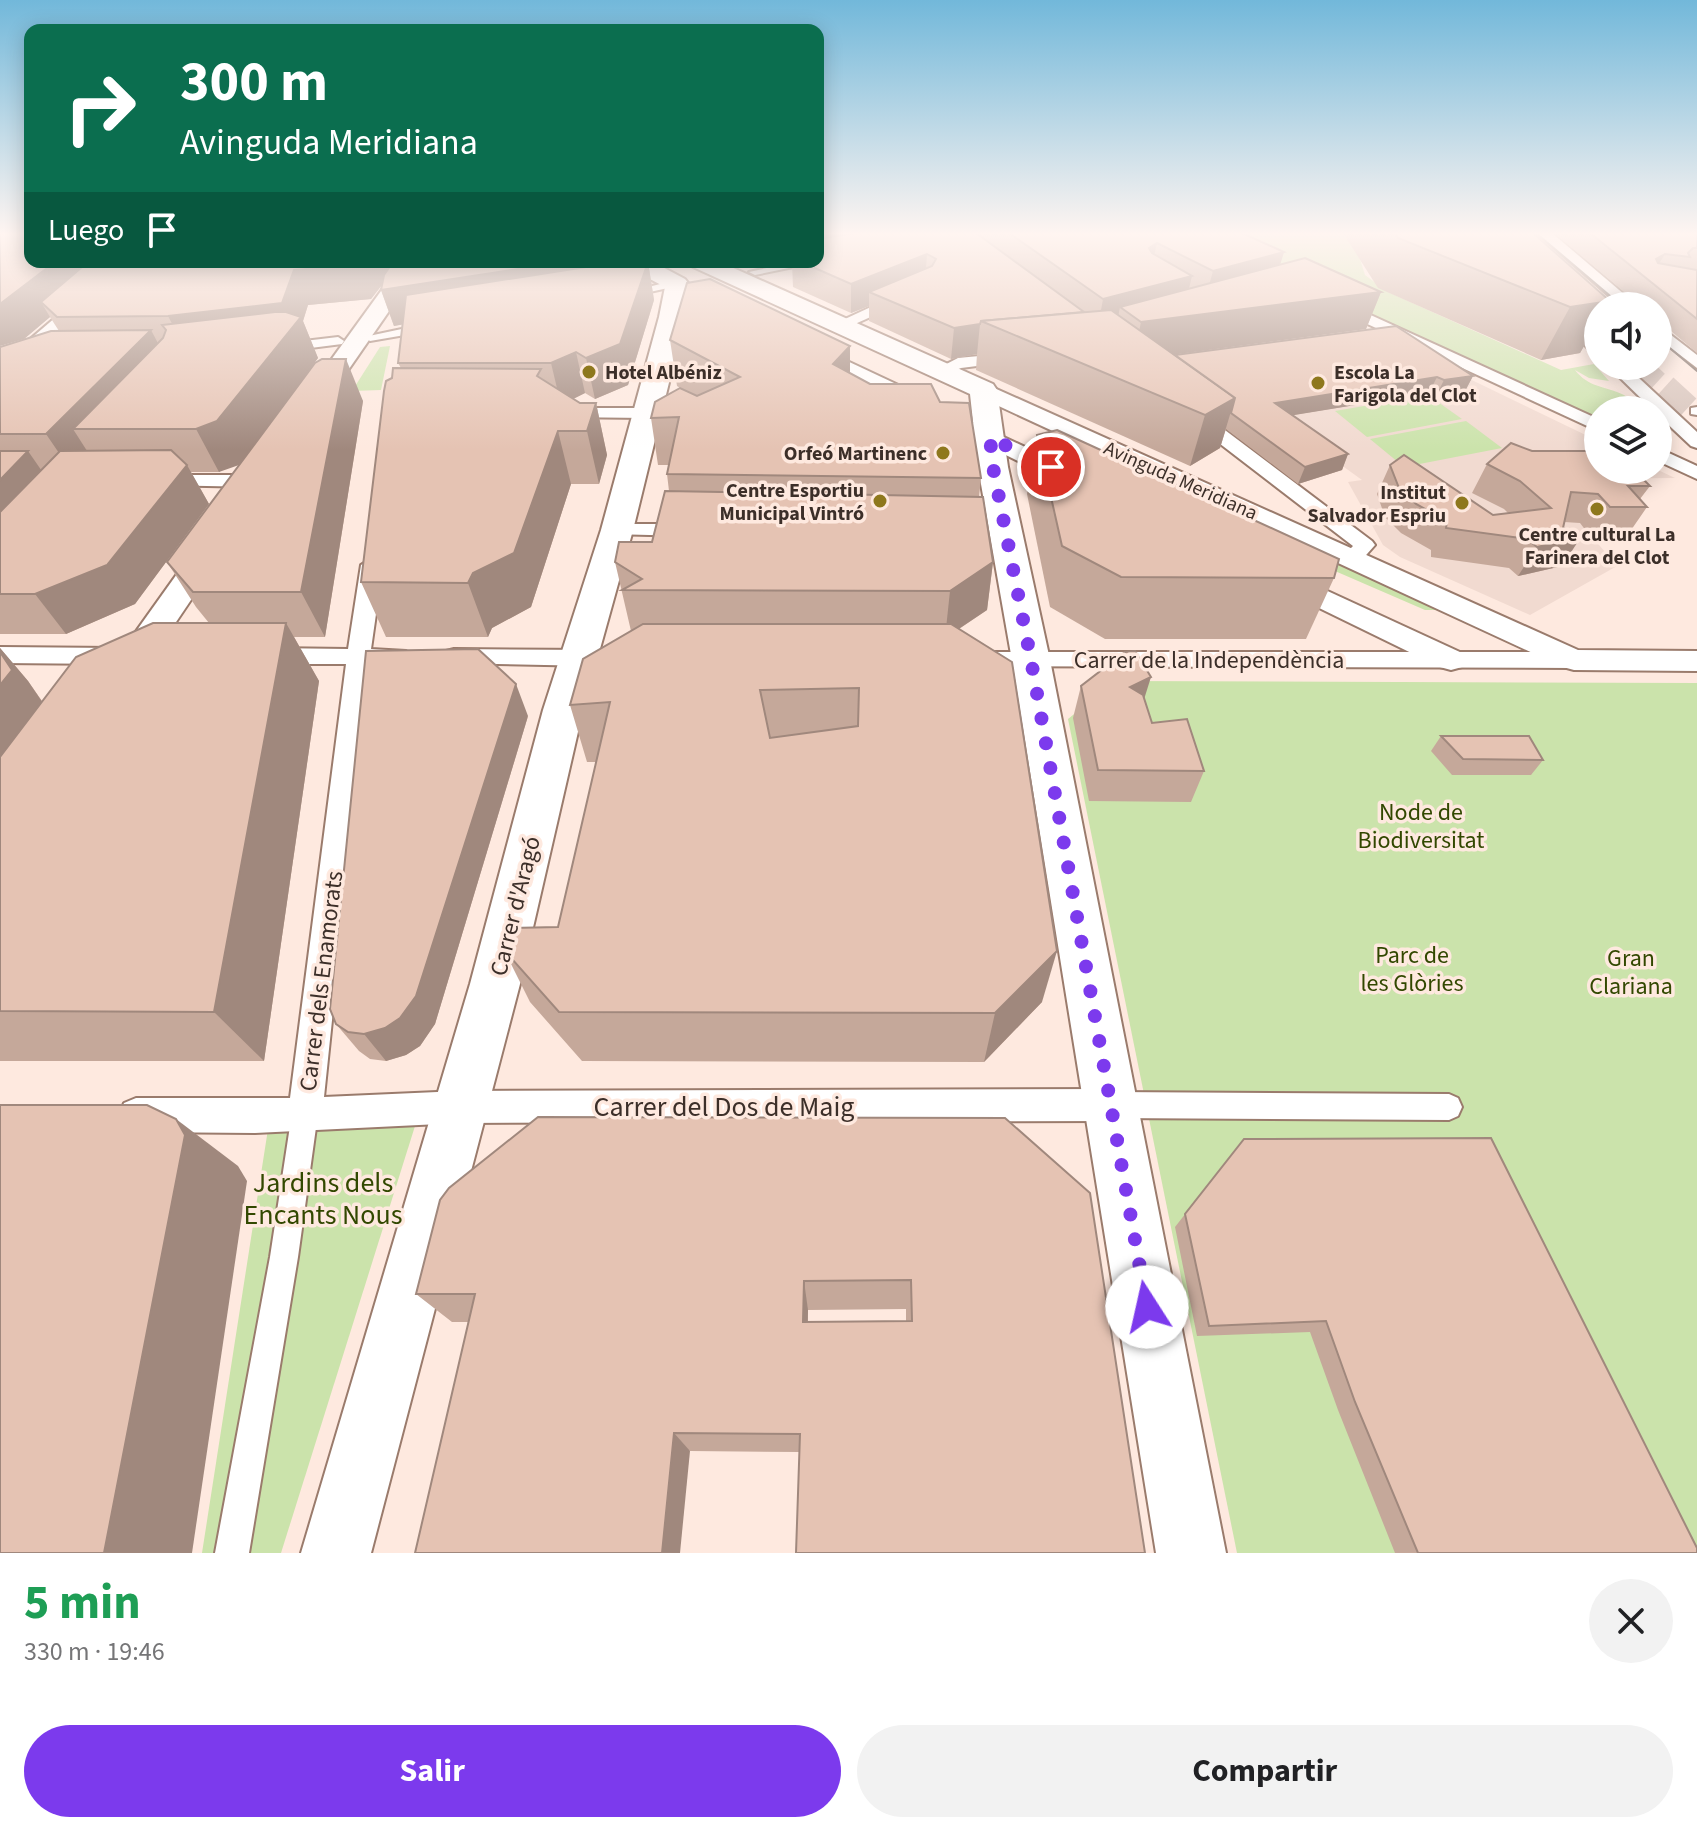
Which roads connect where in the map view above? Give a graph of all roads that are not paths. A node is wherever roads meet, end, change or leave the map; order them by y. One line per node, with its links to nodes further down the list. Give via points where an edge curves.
1 (78, 305): 22 (main road)
2 (382, 305): 30 (main road)
3 (669, 305): 28 (main road, Carrer d'Aragó)
4 (798, 305): 9 (main road, Avinguda Meridiana)
5 (885, 305): 9 (street)
6 (1339, 305): 11 (street)
7 (1554, 308): 13 (street)
8 (441, 325): 10 (street)
9 (840, 325): 23 (main road, Avinguda Meridiana)
10 (406, 331): 14 (street); 18 (street)
11 (1396, 332): 12 (street); 29 (street)
12 (1368, 336)
13 (1584, 336)
14 (370, 337)
15 (338, 341): 19 (street)
16 (792, 341): 31 (street, Avinguda Meridiana)
17 (1672, 342): 21 (street)
18 (404, 346)
19 (275, 349)
20 (1033, 356): 23 (street, via 958,363)
21 (1697, 363)
22 (2, 367)
23 (941, 371): 25 (main road, Avinguda Meridiana)
24 (1631, 380): 32 (street)
25 (983, 390): 31 (main road); 42 (street, Avinguda Meridiana)
26 (1184, 408): 42 (street, via 1365,545)
27 (540, 413): 28 (street)
28 (647, 413): 39 (main road, Carrer d'Aragó)
29 (1584, 419)
30 (297, 425)
31 (990, 438): 38 (street, Avinguda Meridiana); 50 (main road, via 997,535)
32 (1697, 442)
33 (273, 459): 37 (main road)
34 (1672, 461): 35 (street)
35 (1697, 473)
36 (140, 481): 37 (street)
37 (257, 481): 45 (main road)
38 (1091, 487)
39 (617, 530): 40 (street); 48 (main road, Carrer d'Aragó)
40 (704, 530)
41 (375, 543): 47 (street, Carrer dels Enamorats)
42 (1352, 558): 52 (street, Avinguda Meridiana)
43 (1254, 565): 51 (street)
44 (0, 655): 45 (street)
45 (152, 656): 54 (main road)
46 (253, 656): 47 (street)
47 (360, 657): 48 (street); 58 (street, Carrer dels Enamorats)
48 (598, 658): 56 (main road, Carrer d'Aragó)
49 (945, 660): 50 (street, Carrer de la Independència)
50 (1031, 660): 51 (street, Carrer de la Independència); 55 (main road)
51 (1451, 660): 52 (street, Carrer de la Independència)
52 (1574, 660): 53 (street, Carrer de la Independència)
53 (1697, 661)
54 (109, 693)
55 (1111, 1105): 56 (street, Carrer del Dos de Maig); 57 (street, Carrer del Dos de Maig); 62 (main road)
56 (460, 1107): 58 (street, Carrer del Dos de Maig); 61 (main road, Carrer d'Aragó)
57 (1449, 1107)
58 (305, 1113): 59 (street, Carrer del Dos de Maig); 60 (street, Carrer dels Enamorats)
59 (112, 1115)
60 (232, 1553)
61 (336, 1553)
62 (1191, 1553)

